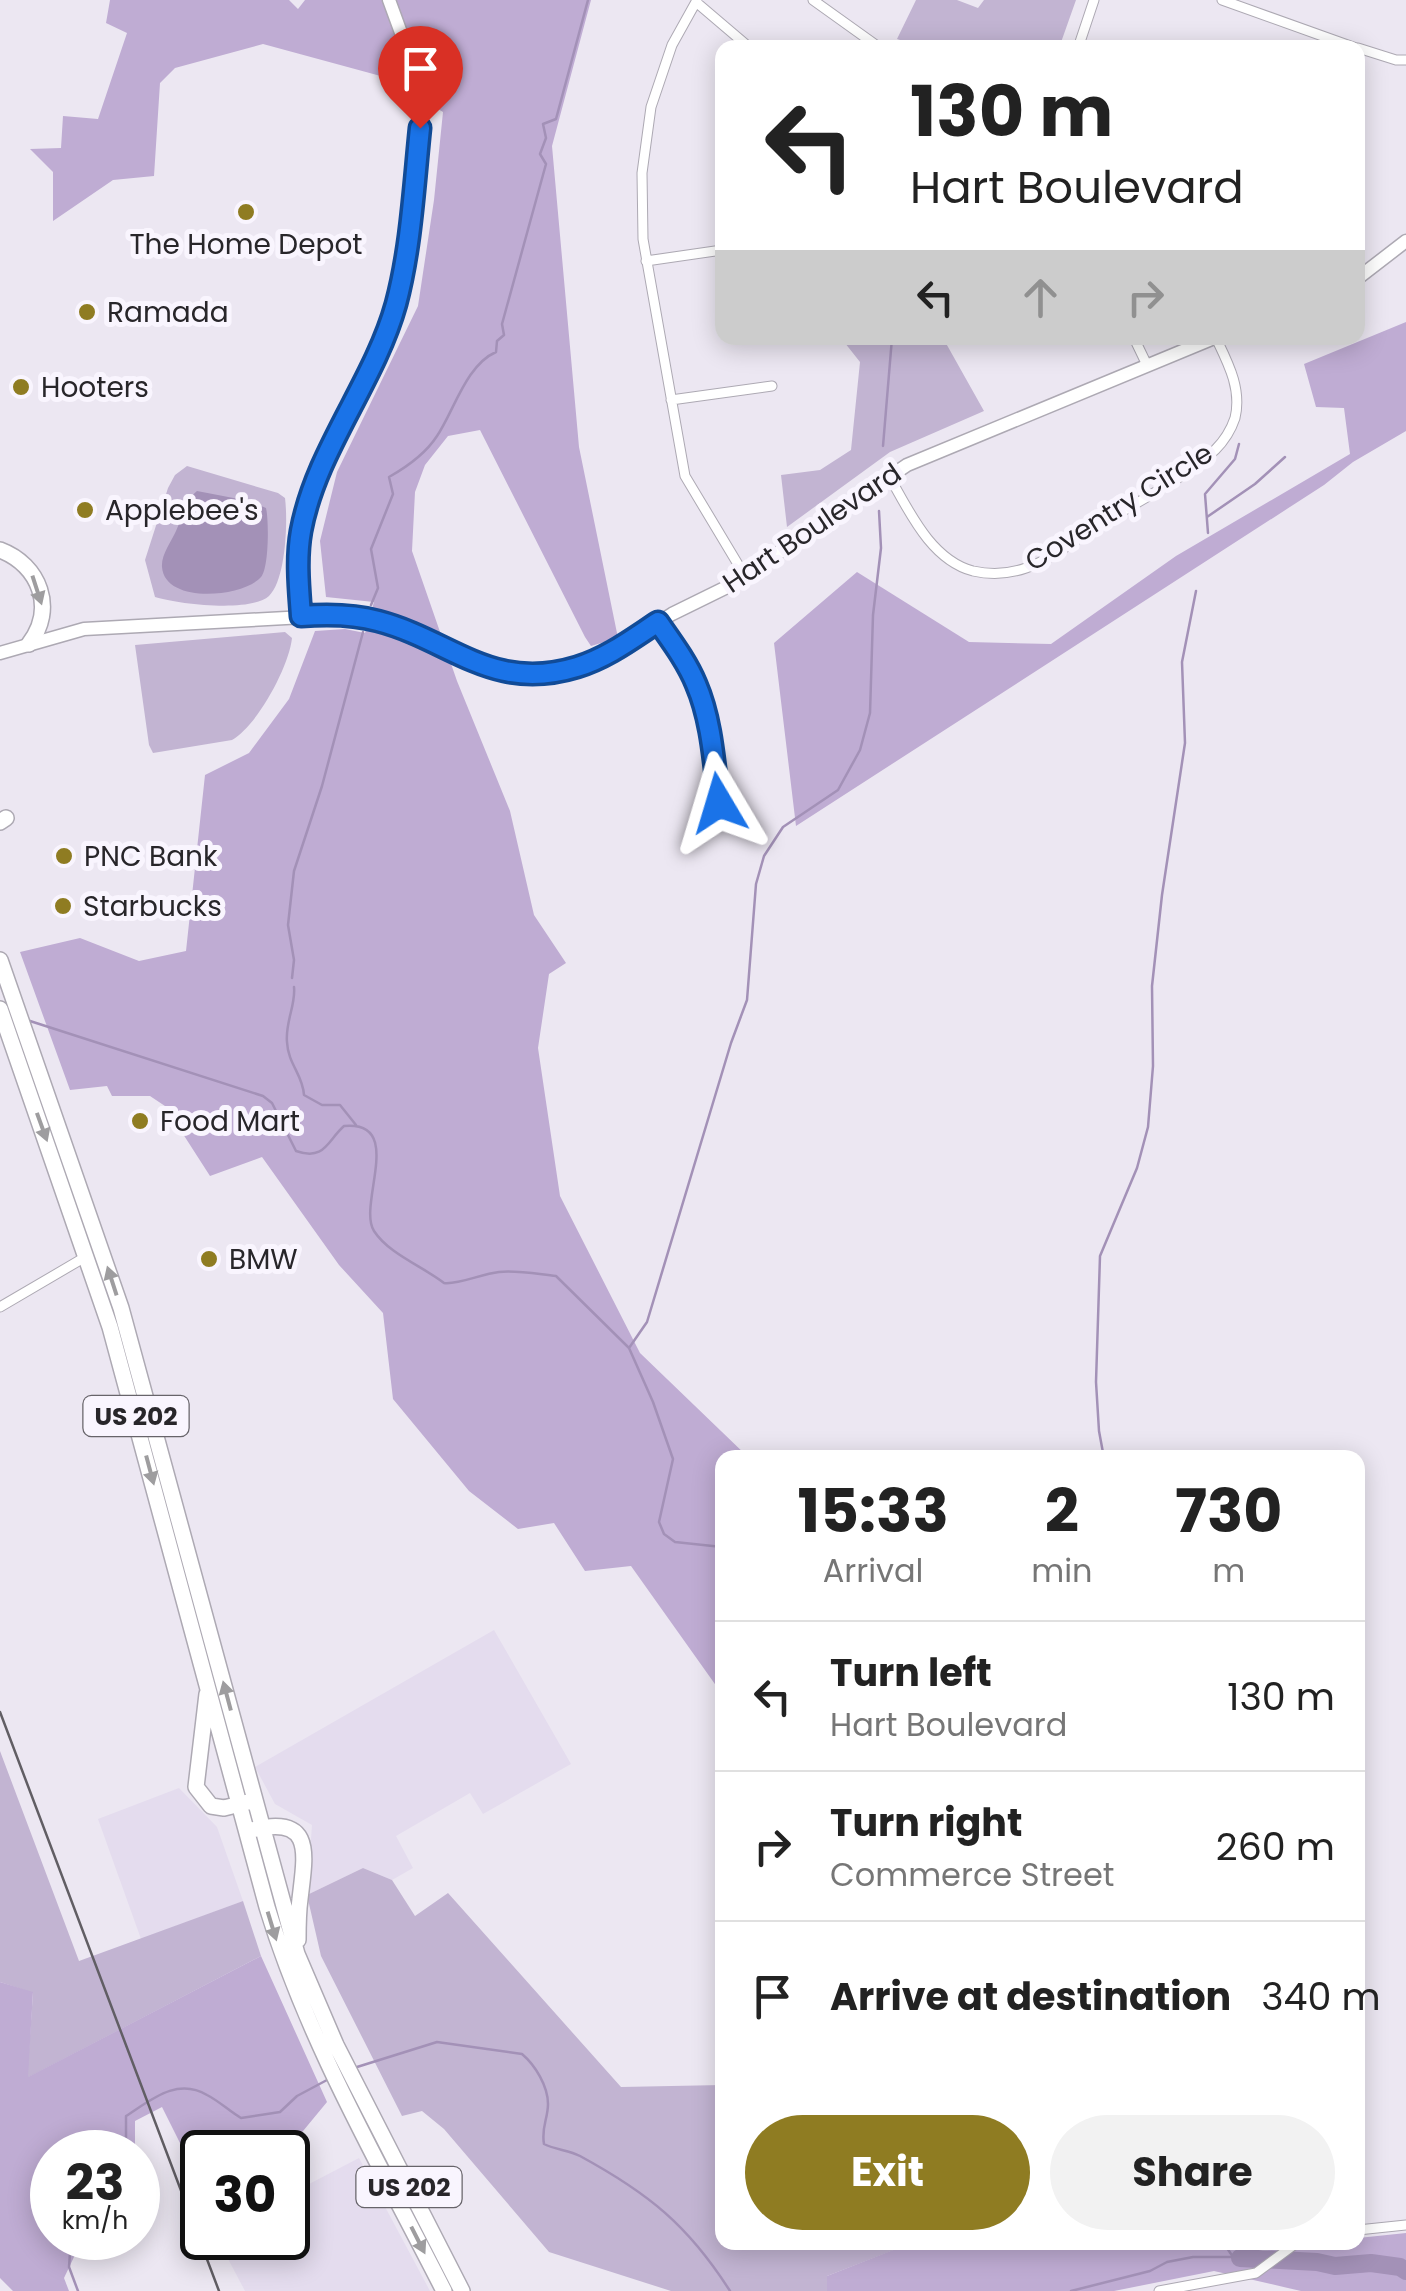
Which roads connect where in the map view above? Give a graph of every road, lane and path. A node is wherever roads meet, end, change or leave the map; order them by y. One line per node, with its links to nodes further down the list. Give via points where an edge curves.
1 (389, 0): 25 (street, via 421,107 405,256 384,340 305,513)
2 (813, 0): 7 (street)
3 (1094, 0): 8 (street)
4 (1222, 0): 9 (street)
5 (696, 1): 6 (street); 14 (street, via 651,107 642,173)
6 (741, 40)
7 (869, 40)
8 (1081, 40)
9 (1334, 40)
10 (1365, 50): 11 (street)
11 (1406, 60)
12 (1406, 240): 15 (street)
13 (715, 251): 14 (street)
14 (646, 260): 21 (street)
15 (1365, 272)
16 (1137, 345): 19 (street)
17 (1198, 345): 19 (street, Hart Boulevard)
18 (1218, 345): 22 (street, Coventry Circle, via 1236,388 1236,416 1224,441 1201,462 1025,568 982,573 944,556)
19 (1146, 366): 22 (street, Hart Boulevard)
20 (772, 386): 21 (street)
21 (671, 400): 24 (street, via 685,476)
22 (890, 476): 24 (street, Hart Boulevard)
23 (0, 550): 27 (highway, one-way to 27, via 22,560 38,584 42,624)
24 (745, 576): 26 (street, Hart Boulevard)
25 (301, 616): 26 (street, Hart Boulevard, via 378,621 481,666 531,674 580,666); 27 (street, Hart Boulevard, via 84,629)
26 (658, 622): 29 (street, via 696,684 719,803)
27 (29, 644): 28 (street, Hart Boulevard)
28 (0, 652)
29 (738, 825)
30 (0, 960): 32 (highway, US 202)
31 (0, 1009): 32 (highway, US 202)
32 (18, 1035): 33 (highway, US 202, one-way to 33); 36 (highway, US 202, one-way to 32, via 121,1308)
33 (88, 1256): 34 (street); 35 (highway, US 202, one-way to 35)
34 (0, 1306)
35 (208, 1685): 36 (highway, US 202); 36 (highway, via 196,1788 212,1806)
36 (247, 1803): 37 (highway, US 202)
37 (254, 1830): 38 (highway, US 202); 38 (highway, via 282,1826 304,1845); 39 (highway, US 202, one-way to 39, via 287,1970)
38 (297, 1954): 39 (highway, US 202)
39 (338, 2067): 40 (highway, US 202)
40 (348, 2087): 44 (highway, US 202, one-way to 44); 45 (highway, US 202)
41 (1406, 2225): 42 (street)
42 (1365, 2229)
43 (1286, 2250): 46 (street, via 1242,2276)
44 (444, 2291)
45 (462, 2291)
46 (1159, 2291)

